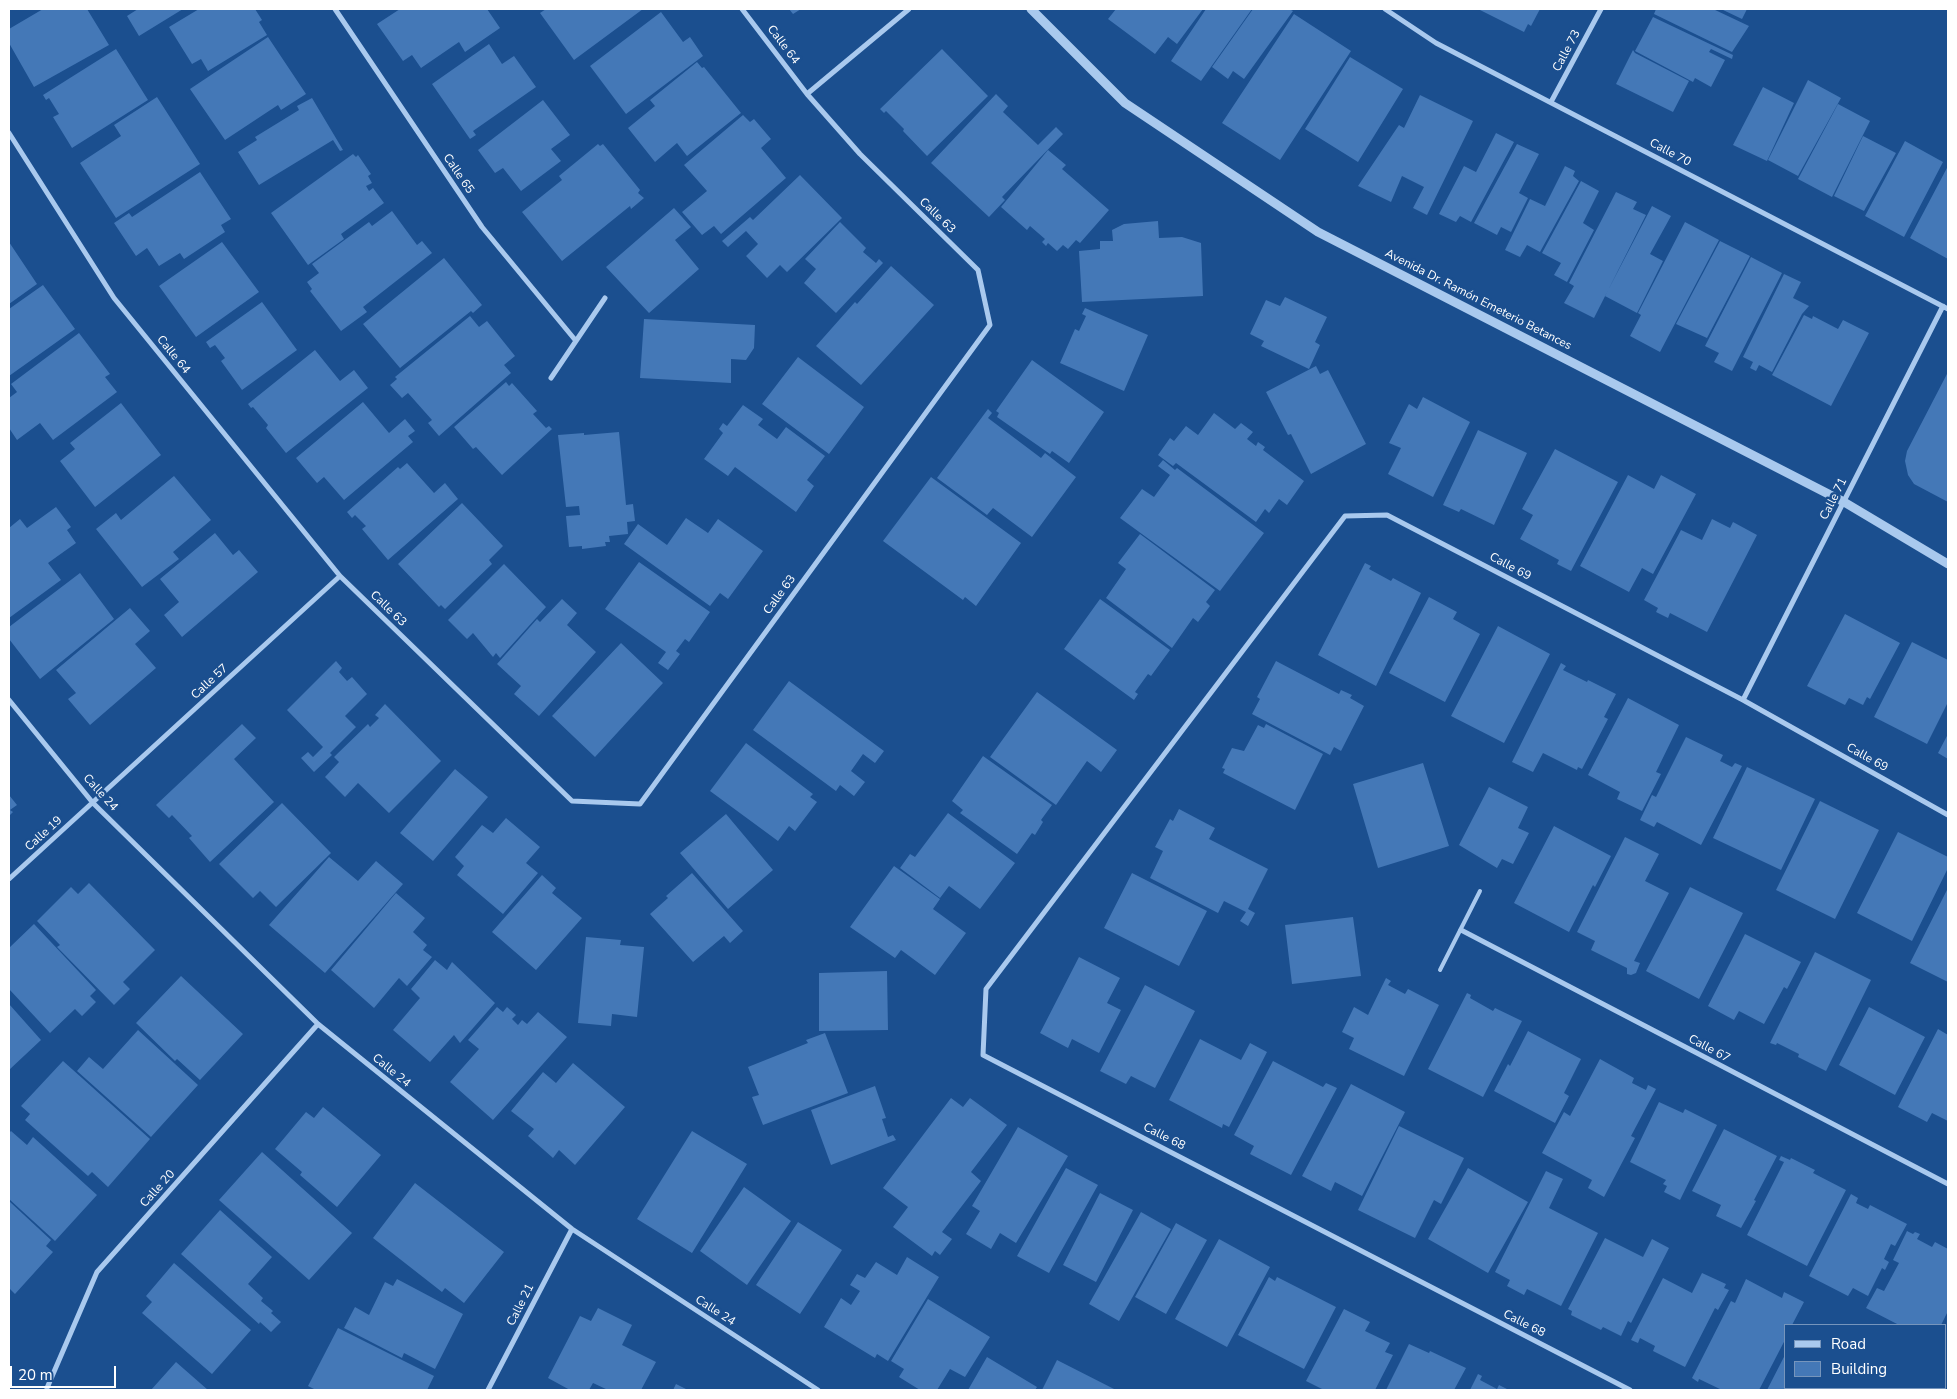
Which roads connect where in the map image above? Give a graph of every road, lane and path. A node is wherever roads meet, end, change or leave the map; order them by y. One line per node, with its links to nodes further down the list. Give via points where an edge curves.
1 (335, 9): 12 (street, Calle 65, via 482,227)
2 (742, 9): 7 (street, Calle 64)
3 (909, 9): 7 (street)
4 (1031, 9): 14 (street, Avenida Dr. Ramón Emeterio Betances, via 1125,103 1318,232)
5 (1385, 9): 8 (street, Calle 70, via 1436,43)
6 (1601, 9): 8 (street, Calle 73)
7 (807, 94): 16 (street, Calle 63, via 860,154 978,270 990,325 640,804 572,801)
8 (1551, 102): 11 (street, Calle 70)
9 (9, 134): 16 (street, Calle 64, via 114,298)
10 (605, 298): 12 (street)
11 (1946, 308): 14 (street, Calle 71)
12 (576, 341): 13 (street)
13 (551, 378)
14 (1844, 502): 15 (street, Avenida Dr. Ramón Emeterio Betances); 18 (street, Calle 71)
15 (1948, 564)
16 (340, 576): 20 (street, Calle 57)
17 (9, 700): 20 (street, Calle 24)
18 (1743, 700): 19 (street, Calle 69, via 1387,515 1345,516); 21 (street, Calle 69)
19 (1146, 777): 32 (street, Calle 68, via 986,989 984,1055)
20 (93, 803): 22 (street, Calle 19); 26 (street, Calle 24)
21 (1948, 815)
22 (9, 880)
23 (1480, 891): 24 (lane)
24 (1461, 930): 25 (lane); 27 (street, Calle 67)
25 (1440, 970)
26 (318, 1024): 28 (street, Calle 24); 29 (street, Calle 20, via 97,1272)
27 (1948, 1184)
28 (572, 1229): 30 (street, Calle 21); 31 (street, Calle 24)
29 (47, 1388)
30 (488, 1390)
31 (818, 1390)
32 (1630, 1390)

